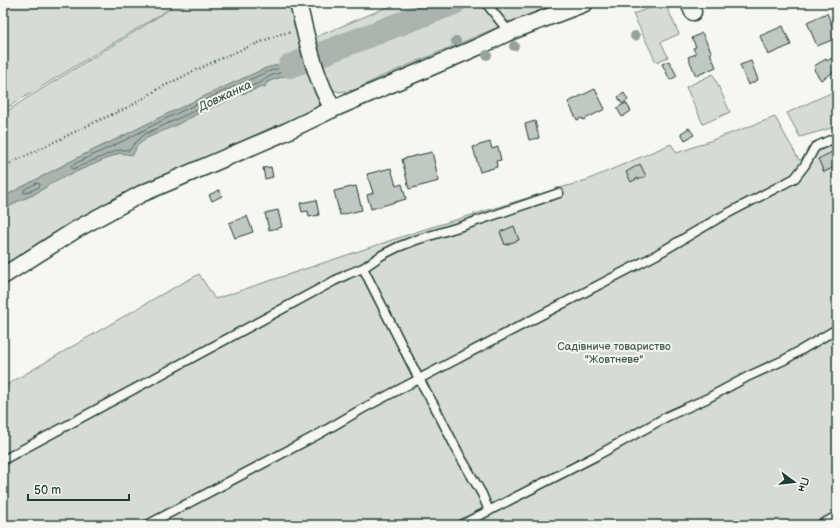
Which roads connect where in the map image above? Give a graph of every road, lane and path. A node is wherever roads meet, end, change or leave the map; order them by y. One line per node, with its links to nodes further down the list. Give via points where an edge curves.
1 (298, 3): 4 (street)
2 (486, 3): 5 (lane)
3 (585, 3): 5 (street)
4 (304, 30): 6 (street, via 315,69); 8 (path, via 281,34 202,67 160,88 132,106)
5 (509, 32): 6 (street)
6 (333, 109): 11 (street, via 141,194 77,229)
7 (837, 137): 13 (lane, via 814,147 795,178 656,255)
8 (3, 167)
9 (559, 193): 10 (lane, via 416,240 382,255)
10 (363, 268): 13 (lane); 14 (lane, via 334,281)
11 (3, 276)
12 (837, 329): 15 (lane, via 784,360 668,416)
13 (419, 379): 15 (lane, via 482,494); 17 (lane)
14 (3, 460)
15 (488, 511): 18 (lane)
16 (837, 516): 19 (lane)
17 (146, 525)
18 (461, 525)
19 (820, 525)

